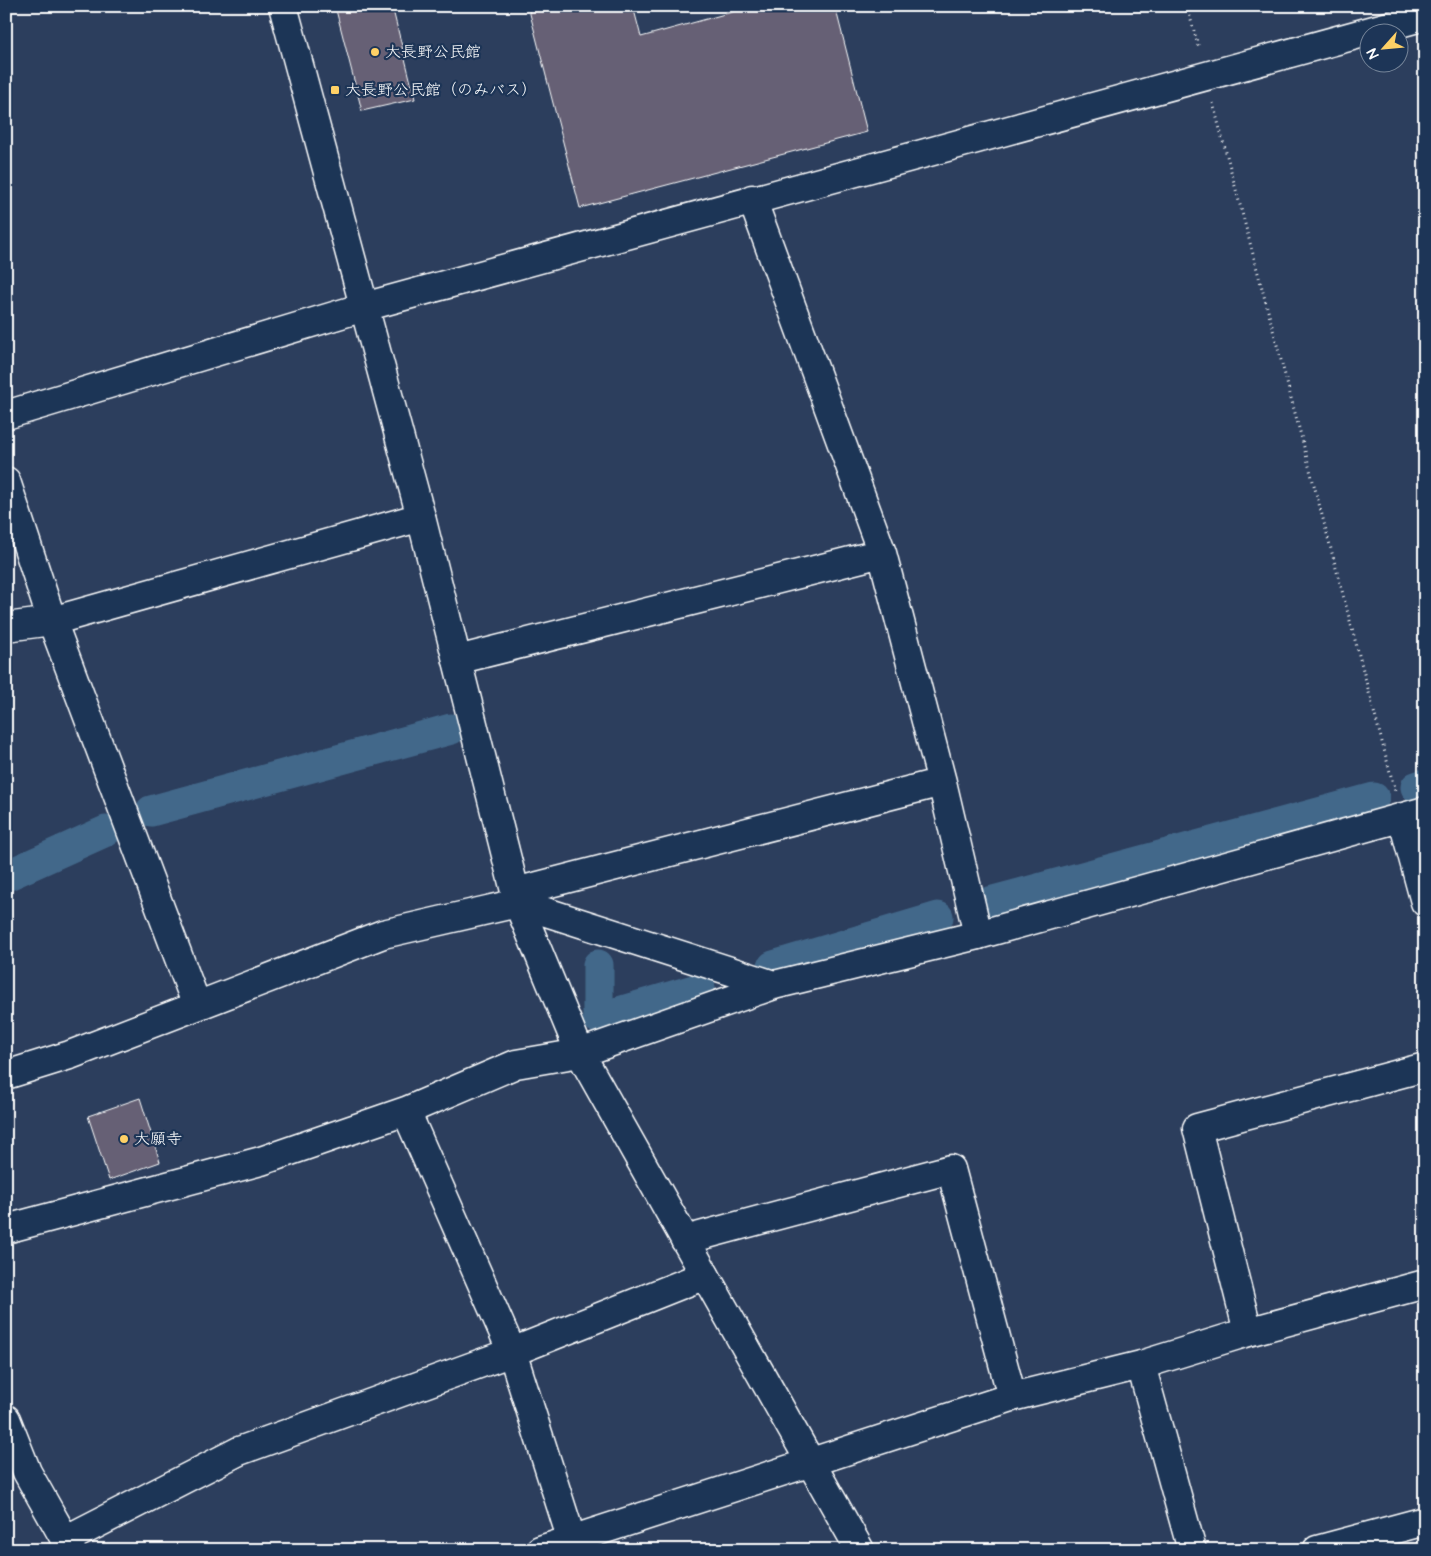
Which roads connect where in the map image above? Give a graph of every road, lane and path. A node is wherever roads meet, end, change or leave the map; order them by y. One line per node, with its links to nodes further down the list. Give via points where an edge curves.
1 (282, 6): 6 (street)
2 (1187, 6): 4 (path)
3 (1425, 16): 4 (street)
4 (1206, 76): 5 (street); 15 (path)
5 (752, 199): 6 (street); 10 (street)
6 (364, 307): 7 (street); 9 (street)
7 (6, 415)
8 (6, 481): 11 (street)
9 (421, 517): 11 (street); 13 (street)
10 (882, 553): 13 (street); 14 (street)
11 (52, 621): 12 (street); 20 (street)
12 (6, 627)
13 (457, 660): 16 (street)
14 (942, 782): 16 (street); 18 (street)
15 (1413, 814): 17 (street); 18 (street)
16 (517, 898): 19 (street); 20 (street, via 383,934); 21 (street)
17 (1425, 902)
18 (978, 935): 19 (street)
19 (774, 985): 21 (street)
20 (197, 1006): 23 (street, via 70,1055)
21 (580, 1053): 24 (street, via 516,1064); 26 (street)
22 (1425, 1067): 29 (street, via 1196,1128)
23 (6, 1075)
24 (406, 1111): 25 (street, via 261,1161); 30 (street)
25 (6, 1229)
26 (685, 1240): 27 (street); 32 (street, via 951,1170)
27 (704, 1275): 30 (street); 34 (street)
28 (1425, 1284): 29 (street)
29 (1248, 1332): 31 (street)
30 (512, 1352): 37 (street); 38 (street, via 239,1451)
31 (1141, 1365): 32 (street); 41 (street)
32 (1012, 1397): 34 (street)
33 (6, 1419): 35 (street)
34 (812, 1463): 37 (street); 40 (street)
35 (17, 1474): 38 (street)
36 (1425, 1521): 42 (street)
37 (573, 1544): 39 (street)
38 (68, 1545)
39 (540, 1550)
40 (860, 1550)
41 (1192, 1550)
42 (1317, 1550)

